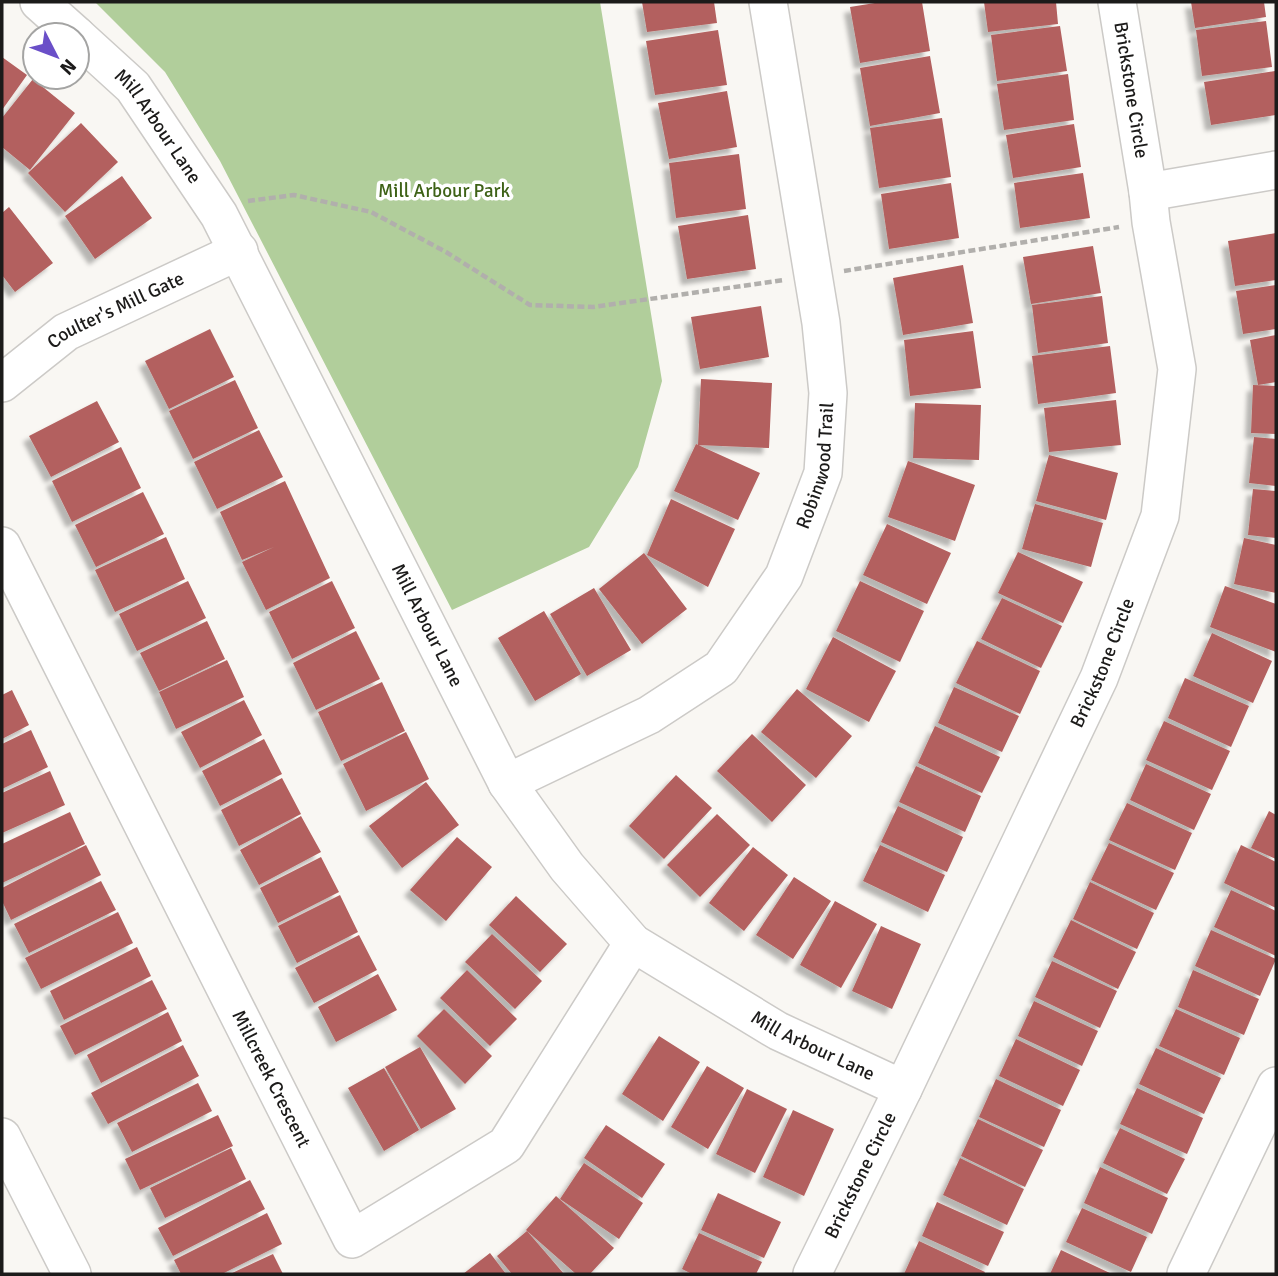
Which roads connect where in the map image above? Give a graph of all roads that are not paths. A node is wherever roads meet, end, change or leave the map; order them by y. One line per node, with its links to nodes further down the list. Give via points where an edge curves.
1 (39, 2): 4 (street, Mill Arbour Lane)
2 (768, 2): 11 (street, Robinwood Trail, via 821,323 828,394 823,473 783,576 721,668 649,715)
3 (1117, 2): 7 (street, Brickstone Circle)
4 (60, 21)
5 (91, 49): 8 (street, Mill Arbour Lane, via 133,87)
6 (1276, 170): 7 (street)
7 (1149, 207): 14 (street, Brickstone Circle, via 1177,369 1160,516 1099,678)
8 (239, 251): 9 (street, Coulter's Mill Gate, via 66,332); 11 (street, Mill Arbour Lane)
9 (2, 383)
10 (2, 545): 12 (street, Millcreek Crescent, via 352,1239 506,1145)
11 (507, 783): 12 (street, Mill Arbour Lane, via 567,867)
12 (633, 943): 14 (street, Mill Arbour Lane, via 778,1031)
13 (1276, 1086): 18 (street)
14 (903, 1089): 17 (street, Brickstone Circle)
15 (2, 1138): 16 (street)
16 (72, 1274)
17 (812, 1274)
18 (1186, 1274)

